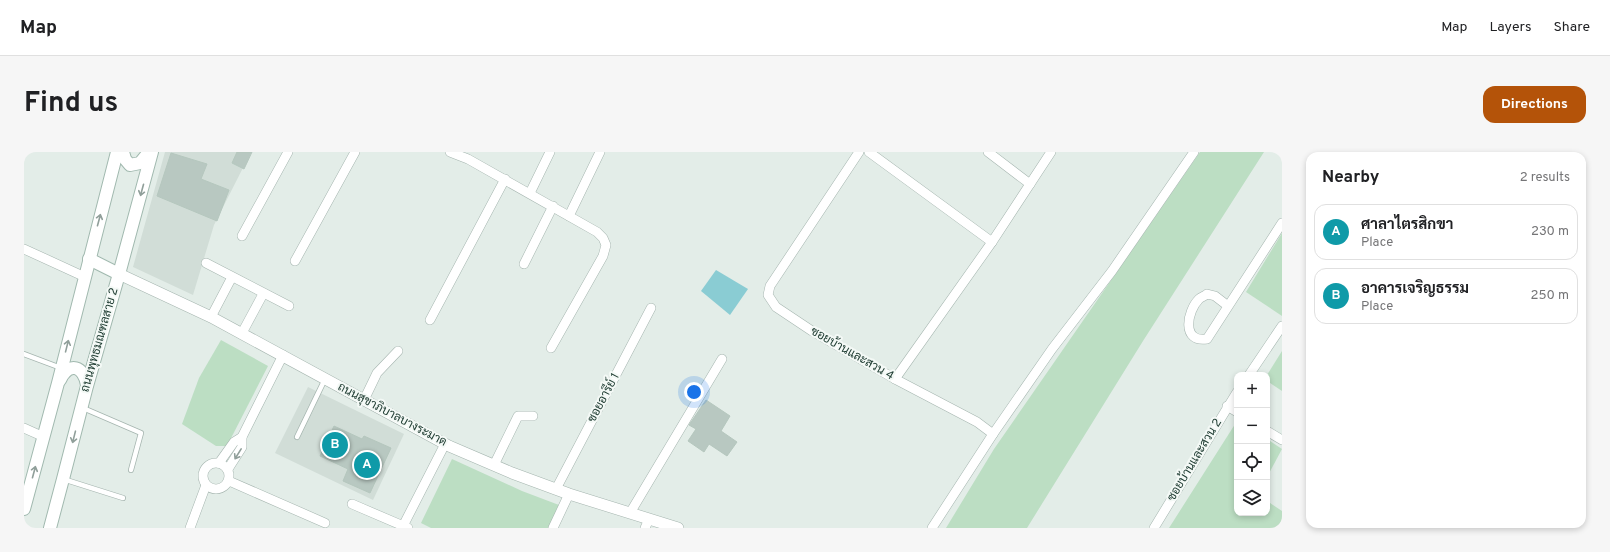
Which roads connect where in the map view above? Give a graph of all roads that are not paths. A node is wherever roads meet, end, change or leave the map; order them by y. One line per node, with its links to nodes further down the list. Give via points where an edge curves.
1 (117, 152): 24 (main road, one-way to 1)
2 (123, 152): 3 (main road, via 130,165 140,163)
3 (150, 152): 28 (main road, ถนนพุทธมณฑลสาย 2, one-way to 28)
4 (288, 152): 21 (street)
5 (355, 152): 25 (street)
6 (450, 152): 14 (street)
7 (550, 152): 17 (street)
8 (600, 152): 19 (street)
9 (859, 152): 47 (street, ซอยบ้านและสวน 4, via 770,286 768,295 776,307 812,331)
10 (869, 152): 22 (street)
11 (988, 152): 16 (street)
12 (1051, 152): 16 (street)
13 (1194, 152): 58 (street, via 1112,271 1052,349)
14 (470, 155): 15 (street)
15 (505, 179): 17 (street); 36 (street)
16 (1030, 184): 22 (street)
17 (530, 193): 18 (street)
18 (553, 206): 19 (street); 27 (street)
19 (569, 216): 39 (street, via 597,232 606,245 603,256)
20 (1282, 222): 33 (street)
21 (242, 236)
22 (992, 242): 47 (street)
23 (24, 248): 29 (street)
24 (89, 259): 28 (main road); 29 (main road)
25 (295, 261)
26 (206, 263): 30 (street)
27 (524, 264)
28 (119, 274): 35 (street, ถนนสุขาภิบาลบางระมาด); 49 (main road, ถนนพุทธมณฑลสาย 2)
29 (85, 277): 44 (main road, one-way to 29)
30 (232, 277): 31 (street); 35 (street)
31 (263, 294): 32 (street); 38 (street)
32 (289, 306)
33 (1228, 306): 33 (street, via 1207,339 1201,340 1193,336 1188,327 1189,317 1199,300 1207,294 1215,296)
34 (651, 308): 71 (street, ซอยอารีย์ 1)
35 (211, 316): 38 (street, ถนนสุขาภิบาลบางระมาด)
36 (430, 320)
37 (1282, 326): 45 (street)
38 (242, 333): 42 (street, ถนนสุขาภิบาลบางระมาด)
39 (551, 348)
40 (398, 351): 51 (street, via 377,373)
41 (24, 354): 44 (lane)
42 (283, 355): 46 (street, ถนนสุขาภิบาลบางระมาด); 60 (street)
43 (722, 359): 76 (street)
44 (61, 368): 48 (main road)
45 (1251, 372)
46 (325, 379): 51 (street, ถนนสุขาภิบาลบางระมาด); 61 (lane)
47 (894, 379): 58 (street, ซอยบ้านและสวน 4, via 977,422)
48 (58, 383): 49 (main road, via 63,373 72,368 82,371); 59 (main road)
49 (87, 386): 53 (main road, ถนนพุทธมณฑลสาย 2)
50 (1234, 397): 52 (street, ซอยบ้านและสวน 2)
51 (364, 400): 63 (street, ถนนสุขาภิบาลบางระมาด)
52 (1228, 406): 54 (street); 85 (street, ซอยบ้านและสวน 2)
53 (81, 407): 67 (lane, via 141,433); 68 (main road, ถนนพุทธมณฑลสาย 2, one-way to 68)
54 (1234, 410)
55 (533, 416): 65 (street, via 518,416)
56 (24, 428): 59 (street)
57 (1270, 433): 62 (street)
58 (993, 434): 84 (street)
59 (44, 437): 75 (main road, one-way to 59)
60 (242, 437): 64 (street, via 234,442); 66 (street, one-way to 66, via 242,447)
61 (297, 437)
62 (1282, 440)
63 (445, 444): 65 (street, ถนนสุขาภิบาลบางระมาด); 79 (street)
64 (219, 463): 66 (street); 70 (street, via 211,464 205,469 203,477)
65 (494, 465): 71 (street, ถนนสุขาภิบาลบางระมาด)
66 (228, 469): 69 (street)
67 (131, 470)
68 (63, 480): 73 (lane); 80 (main road, ถนนพุทธมณฑลสาย 2)
69 (229, 481): 70 (street, via 218,490); 77 (street)
70 (206, 485): 81 (street)
71 (556, 489): 72 (street, ถนนสุขาภิบาลบางระมาด)
72 (569, 494): 76 (street, ถนนสุขาภิบาลบางระมาด); 82 (street)
73 (123, 498)
74 (352, 504): 79 (street)
75 (24, 510)
76 (630, 513): 78 (street, ถนนสุขาภิบาลบางระมาด)
77 (325, 523)
78 (647, 524): 83 (street, ถนนสุขาภิบาลบางระมาด)
79 (404, 527)
80 (50, 528)
81 (190, 528)
82 (553, 528)
83 (678, 528)
84 (932, 528)
85 (1154, 528)

